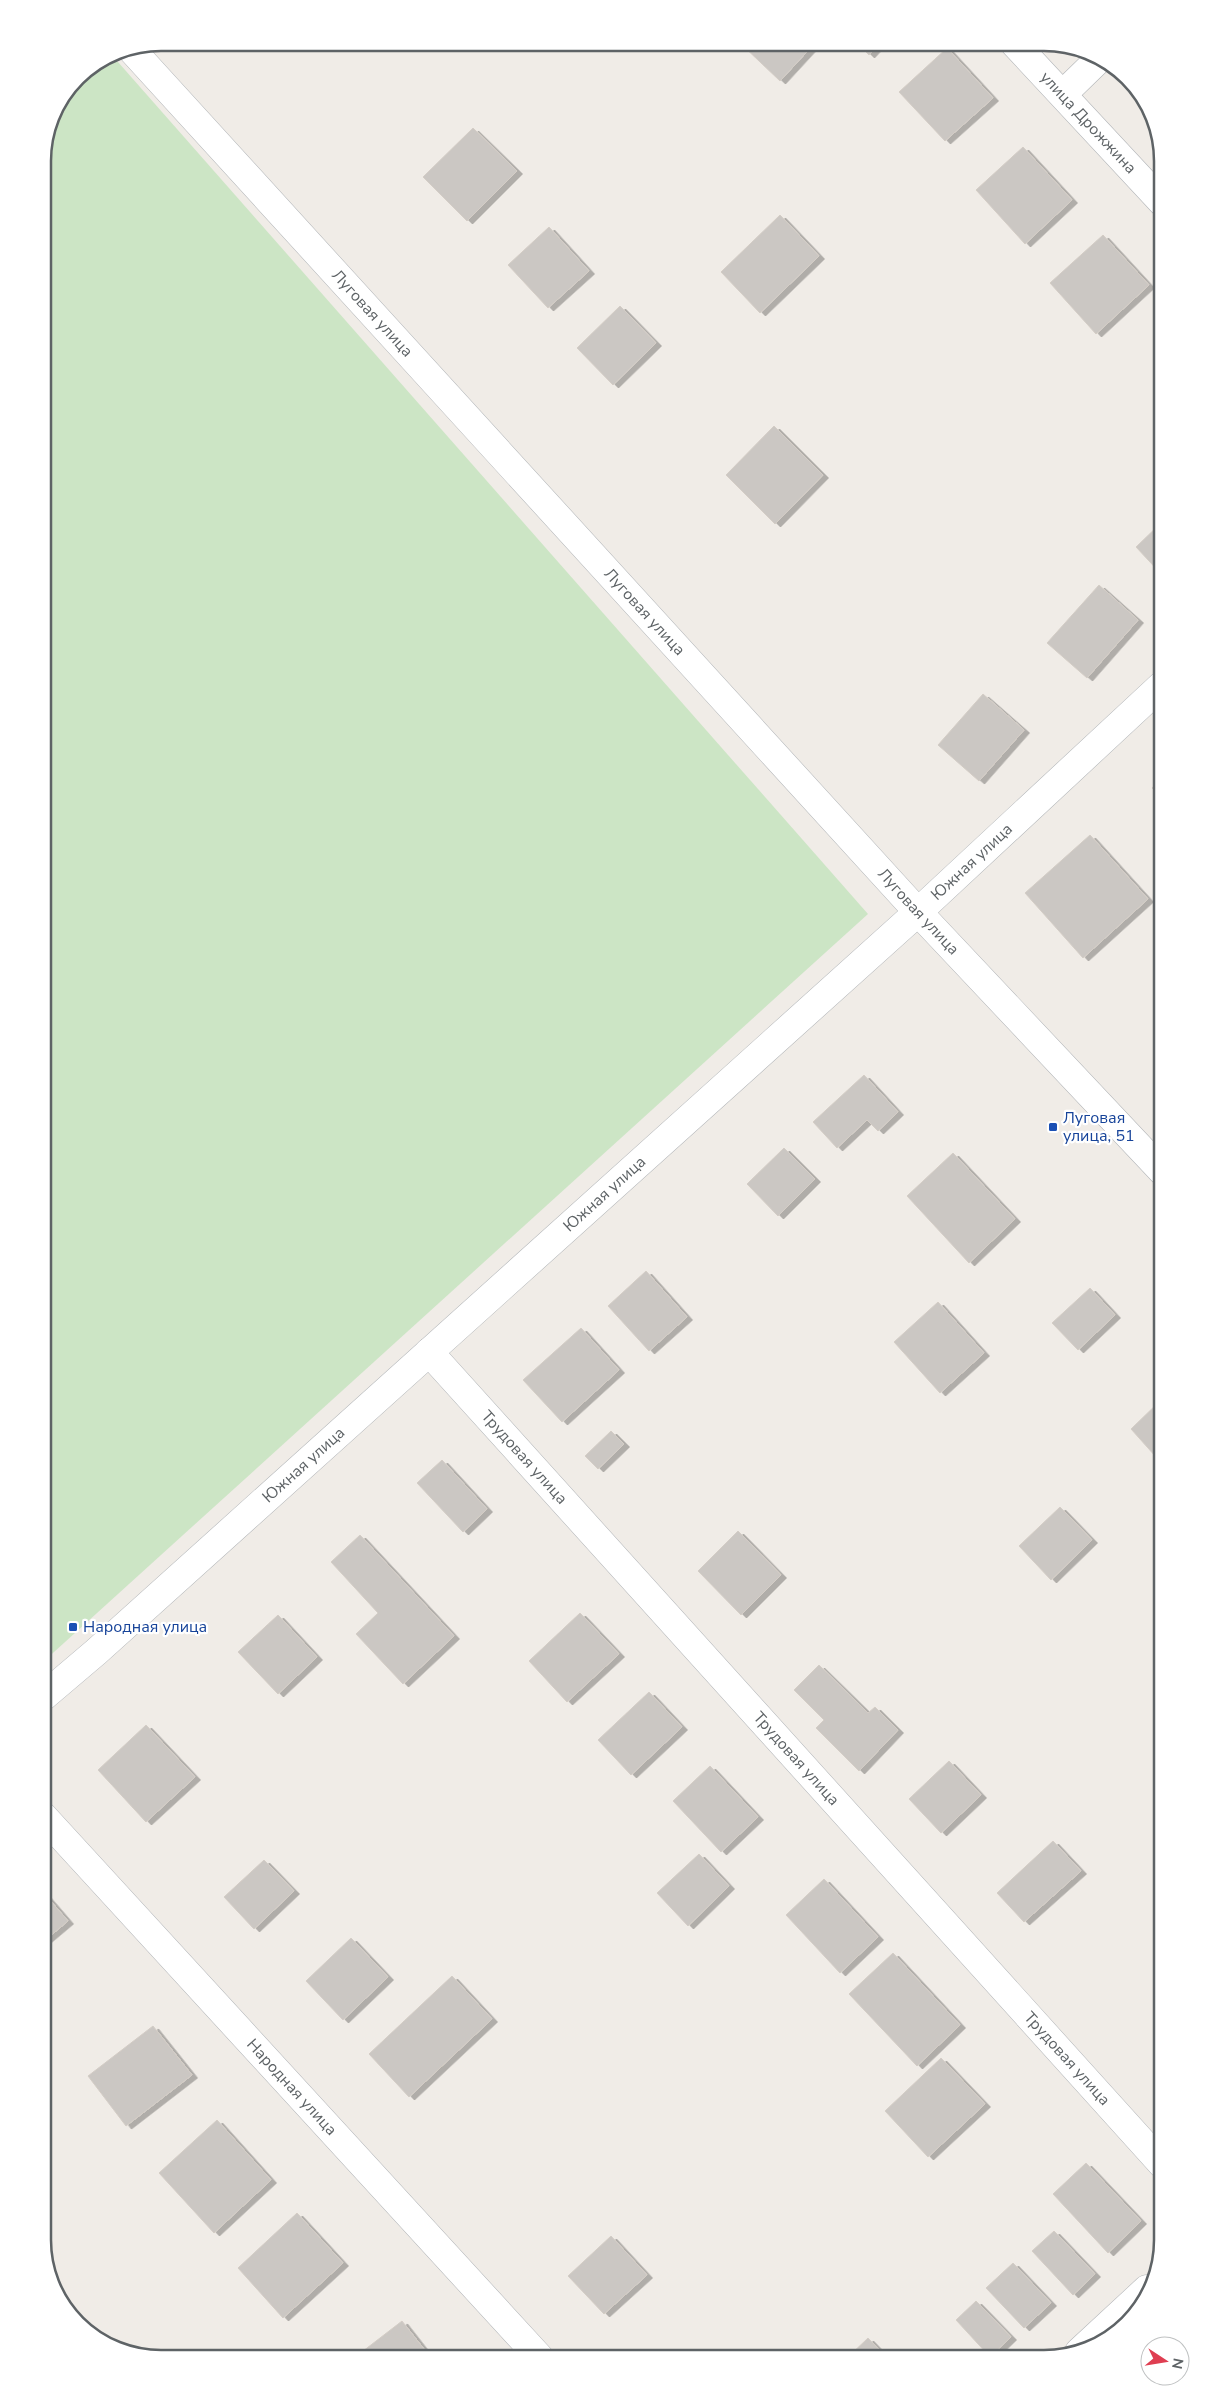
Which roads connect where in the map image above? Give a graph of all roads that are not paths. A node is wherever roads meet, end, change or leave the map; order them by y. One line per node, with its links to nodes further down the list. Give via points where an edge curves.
1 (1022, 51): 4 (street, улица Дрожжина)
2 (136, 54): 7 (street, Луговая улица)
3 (1094, 64): 4 (street)
4 (1063, 94): 5 (street, улица Дрожжина)
5 (1154, 193)
6 (1154, 692): 7 (street, Южная улица)
7 (918, 912): 8 (street, Луговая улица); 9 (street, Южная улица)
8 (1154, 1163)
9 (429, 1352): 10 (street, Южная улица); 12 (street, Трудовая улица)
10 (51, 1690)
11 (51, 1826): 15 (street, Народная улица)
12 (1154, 2155)
13 (1135, 2301): 14 (street)
14 (1096, 2336)
15 (533, 2350)

